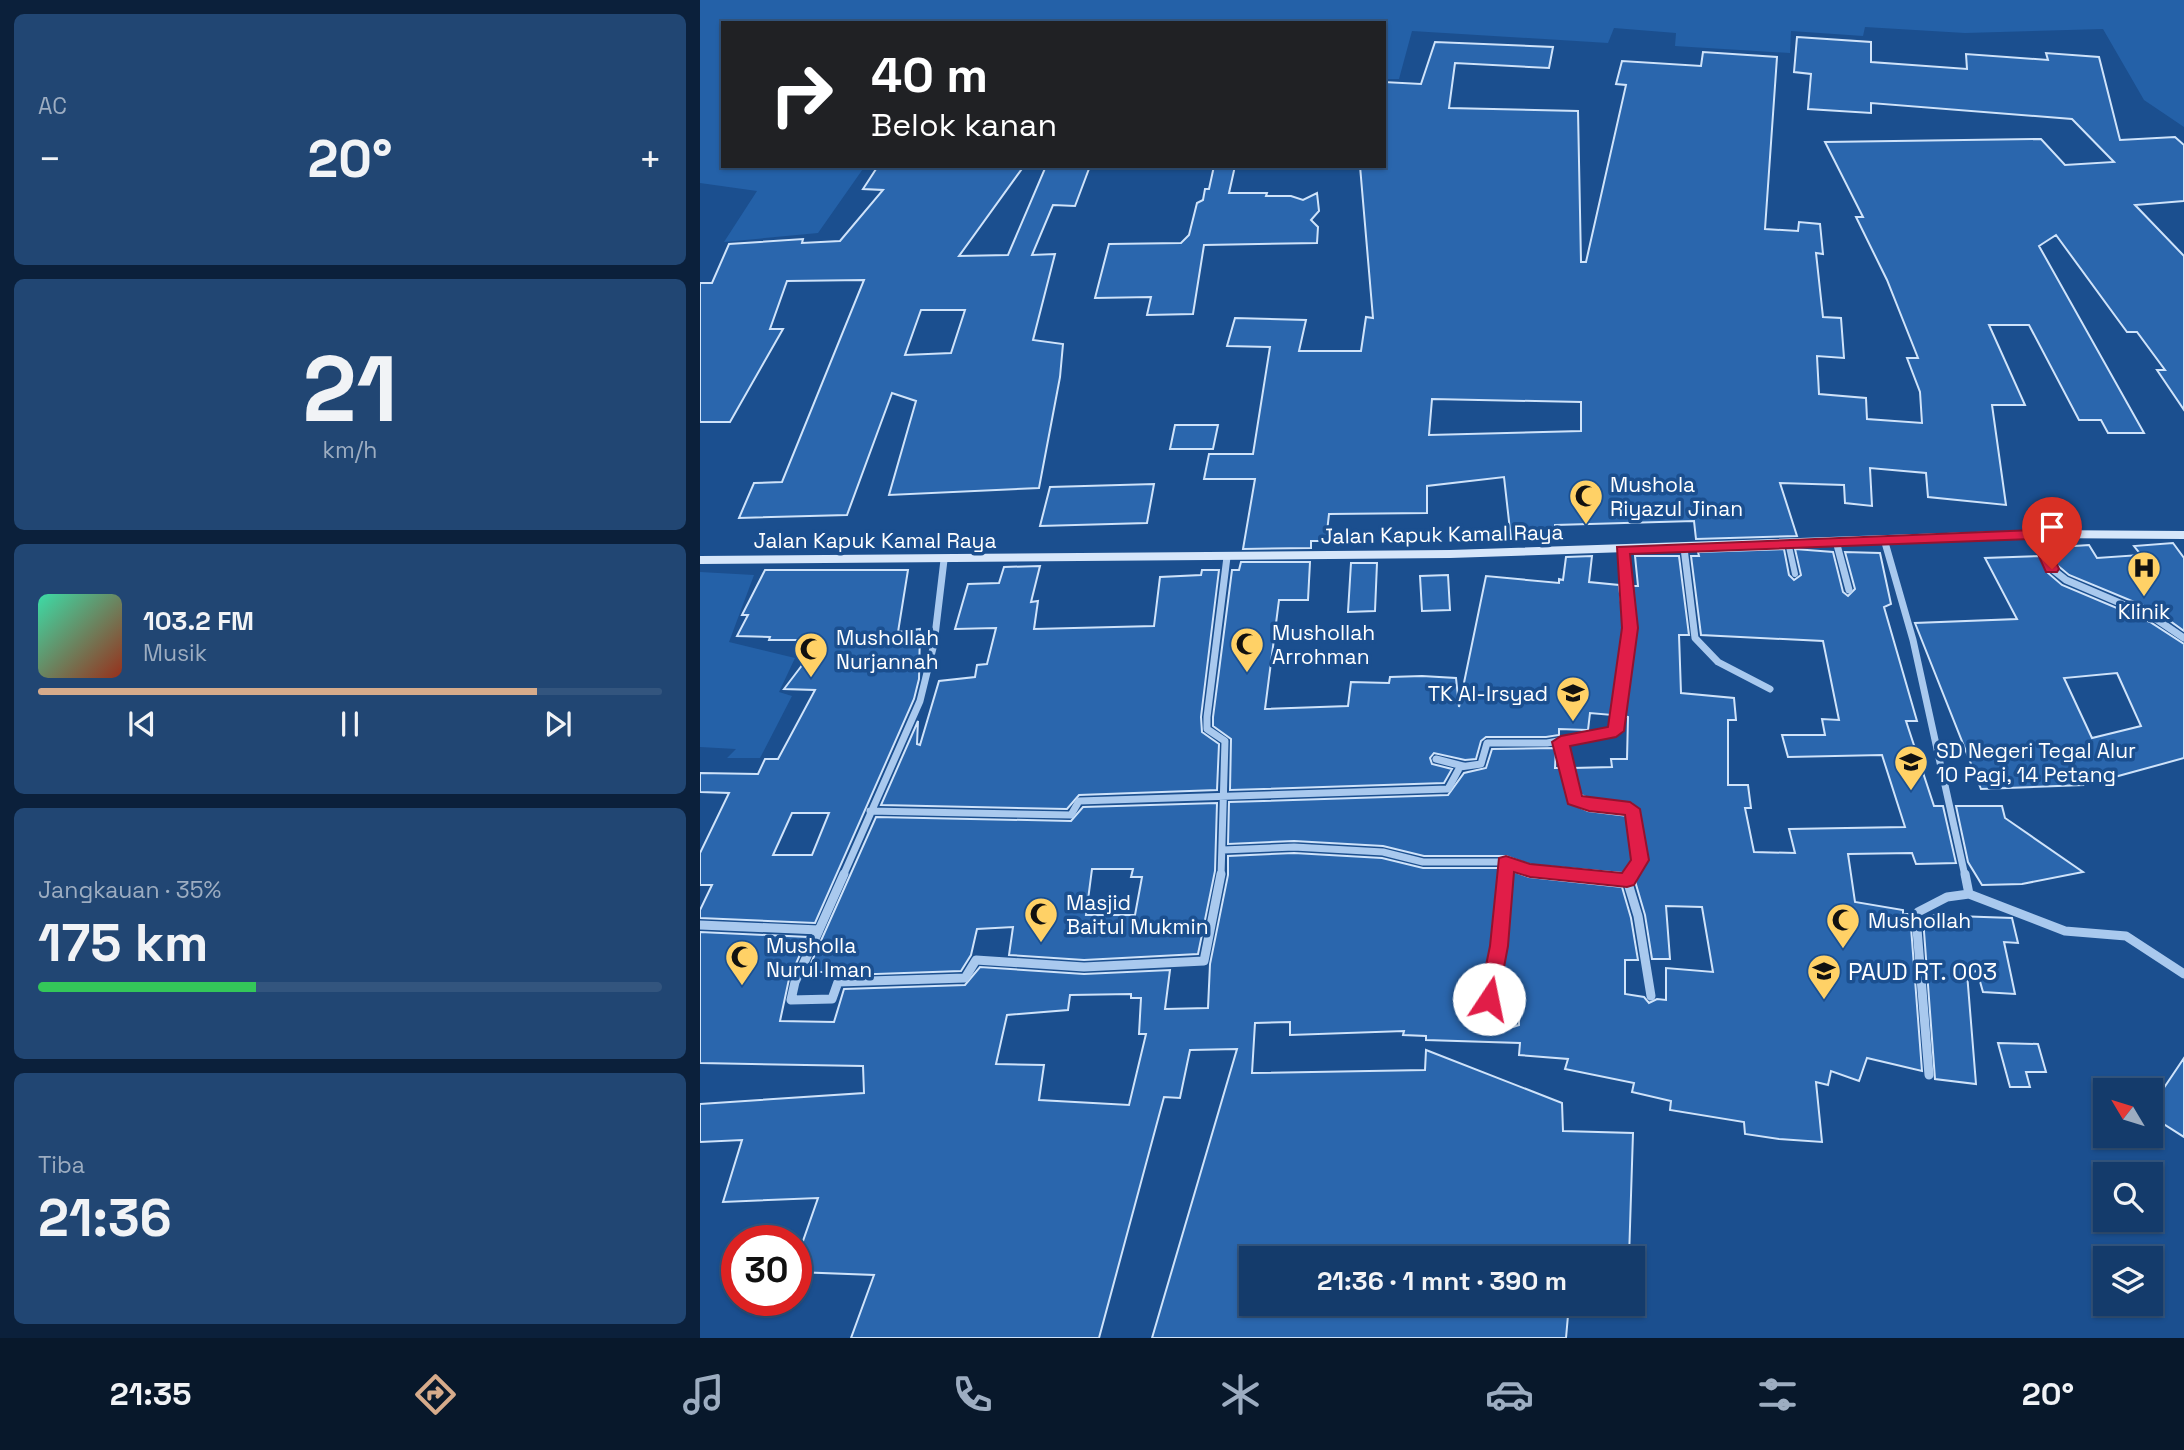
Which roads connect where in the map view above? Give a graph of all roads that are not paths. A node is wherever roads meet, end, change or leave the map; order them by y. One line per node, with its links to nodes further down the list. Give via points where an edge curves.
1 (2037, 534): 2 (main road, Jalan Kapuk Kamal Raya); 3 (main road, Jalan Kapuk Kamal Raya); 13 (street, via 2052,569 2066,580 2153,617)
2 (2184, 535)
3 (1884, 539): 4 (main road, Jalan Kapuk Kamal Raya); 23 (street, via 1913,640)
4 (1836, 541): 5 (main road, Jalan Kapuk Kamal Raya); 12 (street)
5 (1788, 542): 6 (main road, Jalan Kapuk Kamal Raya); 11 (street)
6 (1684, 548): 7 (main road, Jalan Kapuk Kamal Raya); 14 (street, via 1700,648)
7 (1622, 550): 8 (main road, Jalan Kapuk Kamal Raya); 15 (street, via 1630,628 1616,731)
8 (1227, 556): 10 (main road, Jalan Kapuk Kamal Raya); 18 (street, via 1207,717 1207,729 1225,741)
9 (700, 560): 10 (main road, Jalan Kapuk Kamal Raya)
10 (944, 560): 19 (street, via 934,644 920,701)
11 (1795, 574)
12 (1849, 590)
13 (2184, 638)
14 (1770, 689)
15 (1561, 742): 17 (street, via 1490,742 1481,764); 22 (street, via 1574,799 1630,809 1634,814 1640,860)
16 (1436, 759): 17 (street)
17 (1463, 766): 18 (street, via 1448,789)
18 (1226, 795): 19 (street, via 1079,801 1071,815); 20 (street)
19 (870, 811): 25 (street)
20 (1223, 850): 21 (street, via 1294,848 1383,852 1423,862); 25 (street, via 1206,958 1200,963 1084,967 976,960 965,978 838,982 832,999 791,1000)
21 (1506, 862): 22 (street, via 1530,870); 28 (street, via 1489,999 1513,1000)
22 (1627, 880): 27 (street)
23 (1969, 894): 26 (street, via 2065,931 2126,936); 29 (street, via 1947,897 1916,917)
24 (700, 925): 25 (street)
25 (819, 930)
26 (2184, 974)
27 (1651, 996)
28 (1513, 1022)
29 (1929, 1075)

